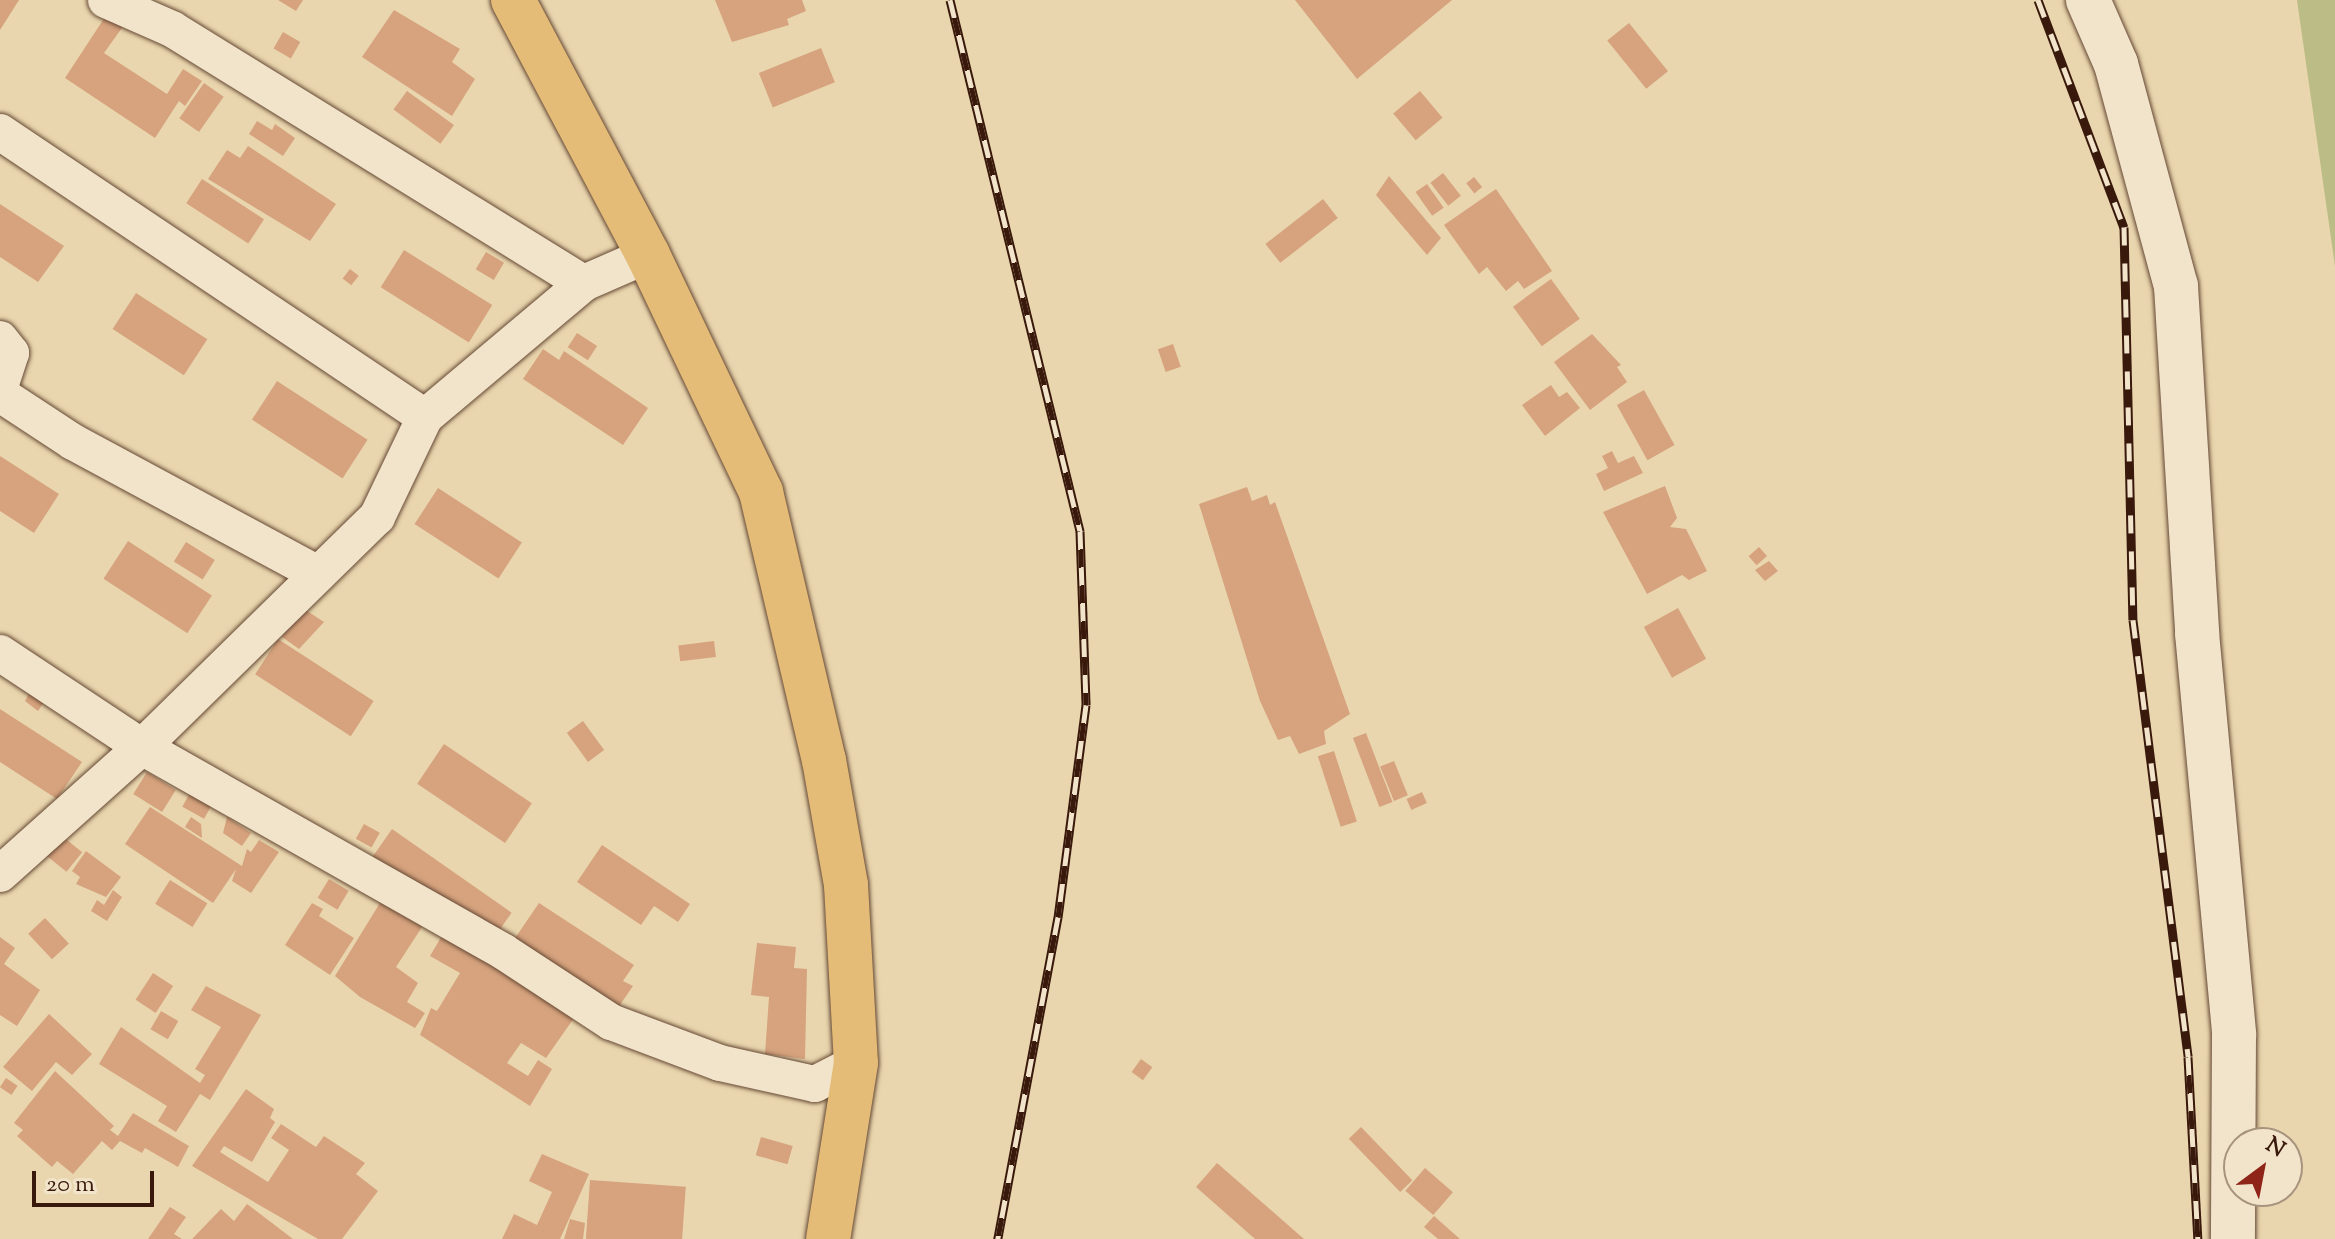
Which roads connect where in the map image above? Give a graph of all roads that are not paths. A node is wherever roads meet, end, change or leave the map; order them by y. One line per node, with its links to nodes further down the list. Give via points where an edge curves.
1 (106, 0): 6 (street, via 172,29)
2 (513, 0): 5 (main road)
3 (2088, 0): 17 (street, via 2116,64 2176,286 2197,633 2234,1035)
4 (0, 132): 10 (street)
5 (648, 255): 6 (street); 15 (main road, via 761,492 824,760 846,885)
6 (584, 283): 10 (street)
7 (0, 339): 8 (street, via 11,353)
8 (0, 387)
9 (0, 394): 11 (street, via 73,442)
10 (425, 417): 11 (street, via 377,517)
11 (318, 574): 13 (street)
12 (0, 653): 13 (street)
13 (142, 747): 14 (street); 15 (street, via 504,952 611,1022 720,1063 815,1084)
14 (0, 874)
15 (856, 1063): 16 (main road)
16 (828, 1239)
17 (2233, 1239)

